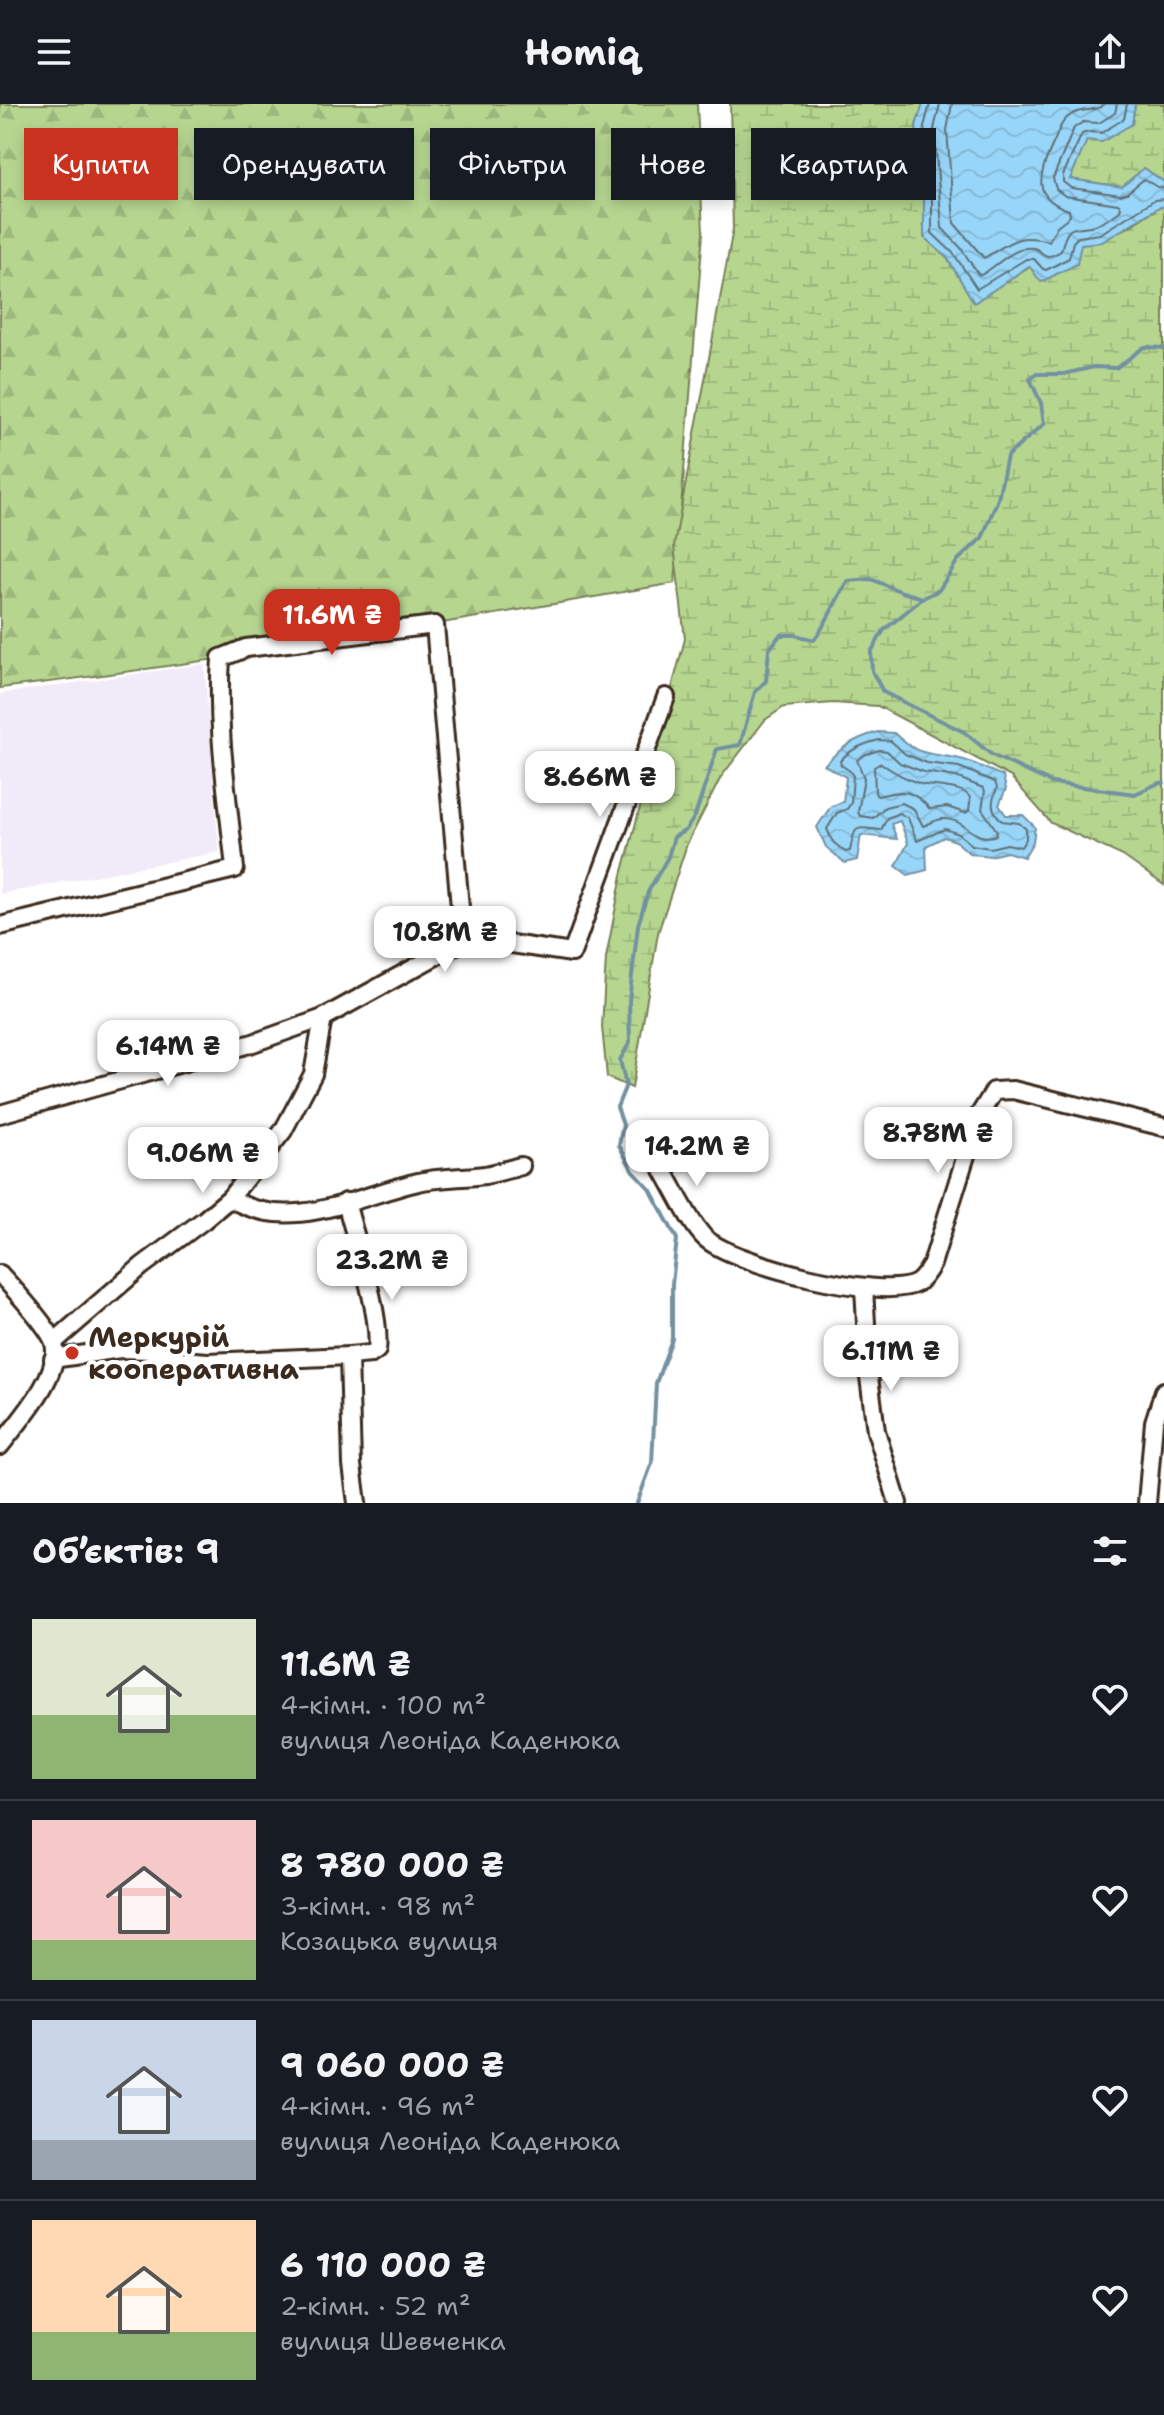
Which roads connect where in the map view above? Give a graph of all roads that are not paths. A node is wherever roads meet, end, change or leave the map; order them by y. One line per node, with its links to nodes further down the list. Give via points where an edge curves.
1 (666, 697): 3 (street, via 572,953)
2 (0, 926): 3 (street, via 235,869 220,736 221,658 246,648 435,625)
3 (463, 941): 4 (street)
4 (323, 1018): 5 (street, via 253,1043); 9 (street, via 313,1074 283,1131)
5 (0, 1114)
6 (1164, 1127): 12 (street, via 1013,1090 994,1091 978,1117 924,1277 915,1284)
7 (521, 1166): 10 (street, via 420,1182)
8 (663, 1170): 12 (street, via 705,1238 720,1247 787,1273)
9 (230, 1198): 10 (street, via 270,1214); 13 (street)
10 (346, 1202): 14 (street, via 379,1340 371,1354)
11 (0, 1274): 13 (street)
12 (864, 1288): 19 (street, via 876,1431)
13 (54, 1342): 15 (street)
14 (349, 1356): 15 (street, via 208,1362 120,1349); 18 (street)
15 (53, 1359): 17 (street, via 39,1393)
16 (1164, 1391): 20 (street, via 1154,1422)
17 (0, 1446)
18 (357, 1503)
19 (898, 1503)
20 (1147, 1503)

